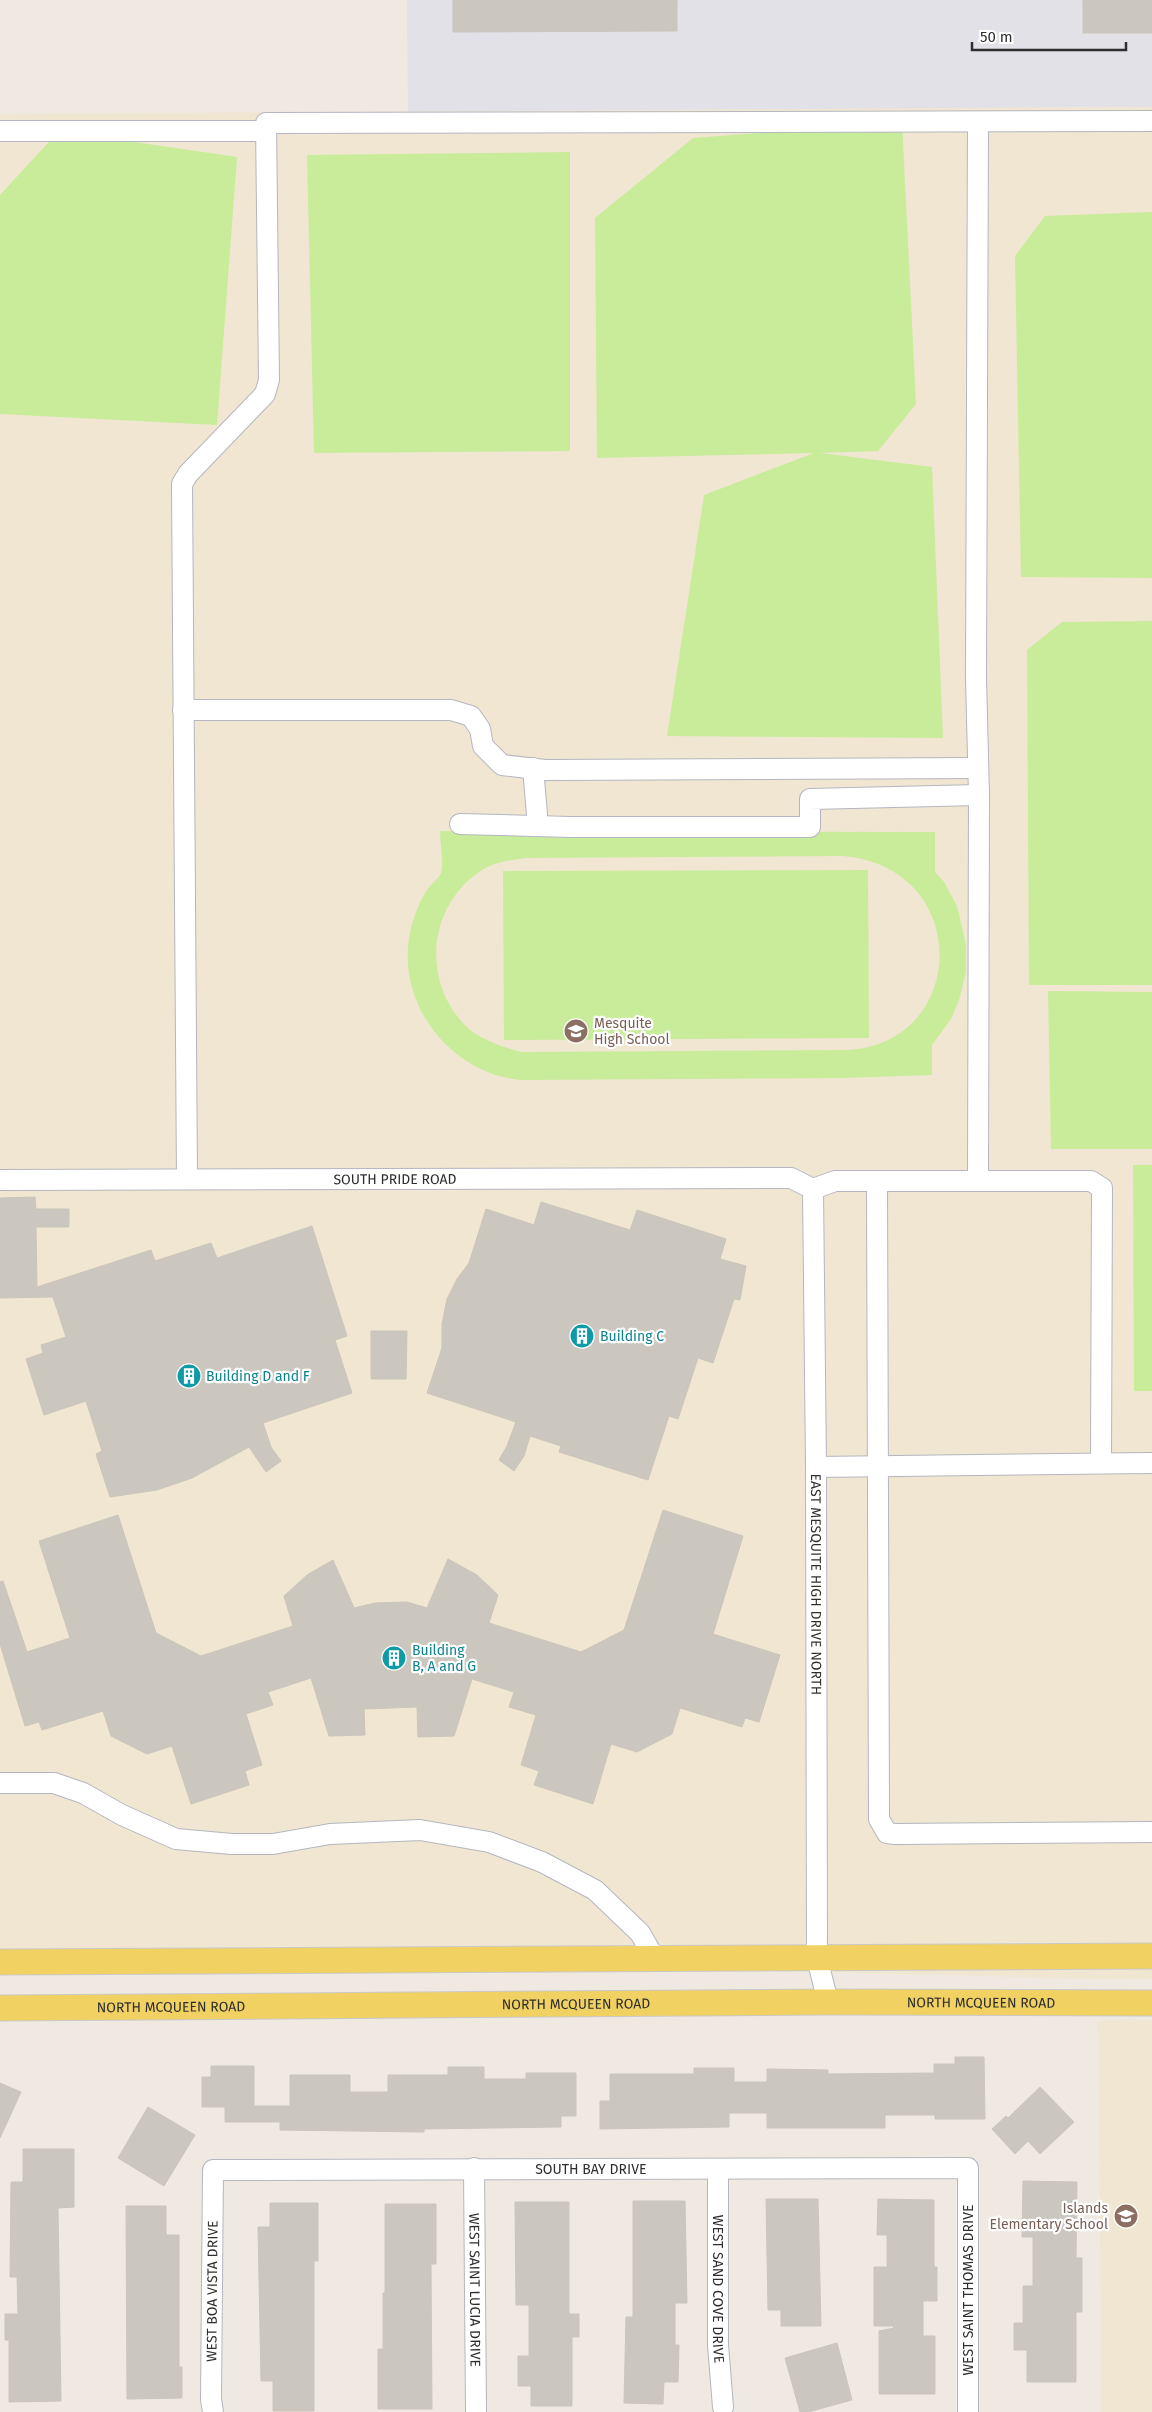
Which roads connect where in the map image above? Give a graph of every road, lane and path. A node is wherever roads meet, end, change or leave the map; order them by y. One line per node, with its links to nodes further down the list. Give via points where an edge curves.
1 (1152, 121): 2 (street)
2 (978, 122): 4 (street, via 266,123); 7 (street)
3 (0, 131): 4 (street)
4 (266, 131): 5 (street, via 269,380 265,394 182,484)
5 (183, 710): 6 (street, via 451,710 471,716 480,729 483,746 502,765); 11 (street)
6 (533, 768): 7 (street); 10 (street)
7 (978, 768): 8 (street)
8 (979, 795): 10 (street, via 810,798 810,827); 14 (street)
9 (460, 824): 10 (street)
10 (538, 826)
11 (187, 1179): 12 (street, SOUTH PRIDE ROAD); 15 (street, SOUTH PRIDE ROAD, via 791,1178)
12 (0, 1180)
13 (877, 1181): 14 (street); 15 (street, via 835,1181); 18 (street)
14 (978, 1181): 16 (street, via 1091,1181 1102,1188)
15 (813, 1189): 19 (street, EAST MESQUITE HIGH DRIVE NORTH)
16 (1101, 1463): 17 (street); 18 (street)
17 (1152, 1463)
18 (878, 1466): 19 (street); 21 (street, via 879,1809 881,1826 886,1833)
19 (816, 1467): 23 (street, EAST MESQUITE HIGH DRIVE NORTH)
20 (0, 1783): 24 (street, via 54,1783 176,1839 273,1844 330,1834 420,1830 489,1842 542,1862 595,1890 640,1933)
21 (1152, 1832)
22 (1152, 1956): 23 (main road)
23 (817, 1958): 24 (main road); 26 (street, EAST MESQUITE HIGH DRIVE NORTH)
24 (655, 1959): 25 (main road)
25 (0, 1962)
26 (828, 2002): 27 (main road, NORTH MCQUEEN ROAD); 28 (main road, NORTH MCQUEEN ROAD)
27 (1152, 2003)
28 (0, 2008)
29 (474, 2168): 31 (street, SOUTH BAY DRIVE); 32 (street, SOUTH BAY DRIVE); 35 (street, WEST SAINT LUCIA DRIVE)
30 (968, 2168): 32 (street, SOUTH BAY DRIVE); 36 (street, WEST SAINT THOMAS DRIVE)
31 (213, 2170): 34 (street, WEST BOA VISTA DRIVE)
32 (718, 2170): 33 (street, WEST SAND COVE DRIVE, via 718,2345)
33 (723, 2407)
34 (213, 2412)
35 (476, 2412)
36 (968, 2412)

